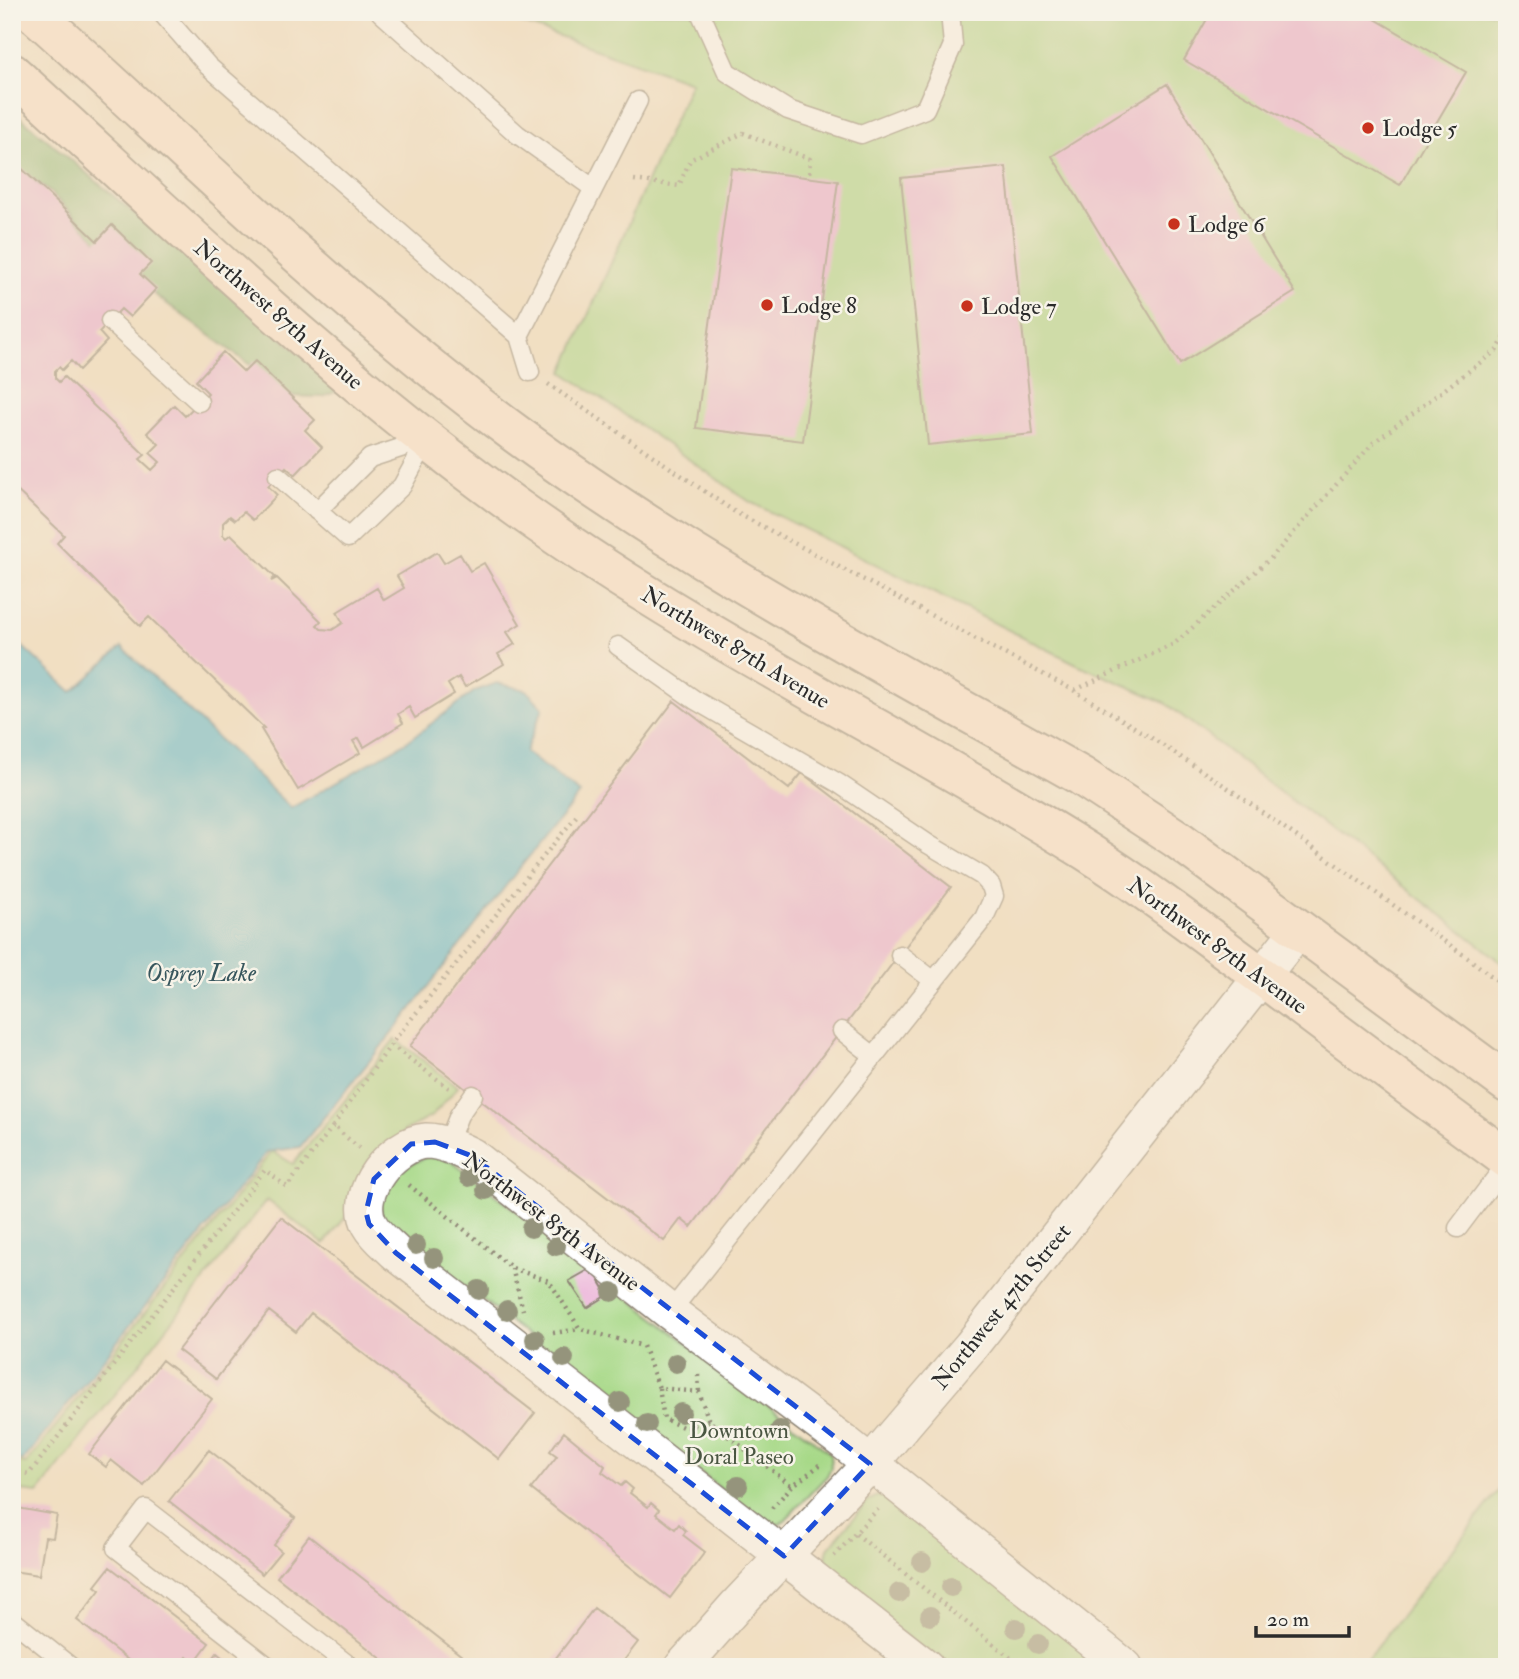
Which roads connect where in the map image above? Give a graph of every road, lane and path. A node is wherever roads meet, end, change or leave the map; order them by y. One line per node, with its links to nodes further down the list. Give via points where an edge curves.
1 (33, 12): 15 (main road, via 322,274)
2 (162, 12): 13 (lane, via 208,66)
3 (380, 12): 10 (lane, via 517,134)
4 (699, 12): 5 (lane, via 727,72 788,110 861,134 925,109 953,45)
5 (950, 12)
6 (12, 73): 17 (main road, Northwest 87th Avenue, via 315,348)
7 (638, 101): 10 (lane)
8 (809, 178): 9 (path, via 810,159 743,133 690,160 679,186)
9 (634, 180)
10 (593, 188): 13 (lane)
11 (110, 321): 16 (lane)
12 (1507, 334): 21 (path, via 1497,350 1373,443 1272,557 1174,644)
13 (519, 336): 14 (lane)
14 (530, 372): 21 (path, via 735,512)
15 (467, 396): 17 (main road); 23 (main road, via 610,500 716,568 1128,806)
16 (199, 402)
17 (426, 440): 19 (lane, via 370,458); 19 (lane, via 402,486 348,538); 25 (main road, Northwest 87th Avenue, via 517,508 707,632 1087,852)
18 (278, 476): 19 (lane)
19 (317, 511)
20 (618, 646): 26 (lane, via 695,700 838,783 982,876 994,896 990,906)
21 (1075, 691): 27 (path, via 1228,788)
22 (578, 814): 29 (path)
23 (1299, 929): 25 (street, Northwest 47th Street); 31 (main road)
24 (900, 955): 26 (lane)
25 (1262, 977): 37 (main road, Northwest 87th Avenue); 48 (street, Northwest 47th Street, via 980,1335)
26 (934, 981): 30 (lane)
27 (1507, 988)
28 (842, 1031): 30 (lane)
29 (391, 1045): 32 (path); 34 (path)
30 (874, 1056): 41 (lane)
31 (1507, 1083)
32 (454, 1092)
33 (473, 1095): 35 (lane)
34 (333, 1126): 36 (path); 49 (path, via 287,1187 265,1170 29,1474)
35 (447, 1145): 41 (street, Northwest 85th Avenue, via 472,1156); 54 (street, Northwest 85th Avenue, via 411,1144 382,1166 366,1212 374,1231)
36 (365, 1152)
37 (1507, 1161): 39 (lane)
38 (413, 1188): 40 (path)
39 (1458, 1228)
40 (512, 1268): 42 (path); 43 (path, via 549,1281)
41 (670, 1312): 48 (street, Northwest 85th Avenue)
42 (526, 1321)
43 (580, 1329): 44 (path); 45 (path, via 642,1346)
44 (545, 1335)
45 (659, 1388): 46 (path, via 699,1392); 46 (path, via 664,1419 685,1428)
46 (709, 1421): 50 (path)
47 (821, 1464): 50 (path)
48 (870, 1464): 54 (street, Northwest 47th Street); 63 (street, Northwest 85th Avenue)
49 (12, 1471)
50 (792, 1486): 52 (path)
51 (879, 1507): 53 (path)
52 (768, 1513)
53 (856, 1534): 55 (path); 62 (path)
54 (784, 1556): 57 (street, Northwest 47th Street); 61 (street, Northwest 85th Avenue)
55 (826, 1564)
56 (12, 1620): 58 (lane)
57 (690, 1664)
58 (71, 1667)
59 (269, 1667): 60 (lane, via 116,1548 146,1509)
60 (351, 1667)
61 (926, 1667)
62 (1022, 1667)
63 (1125, 1667)

